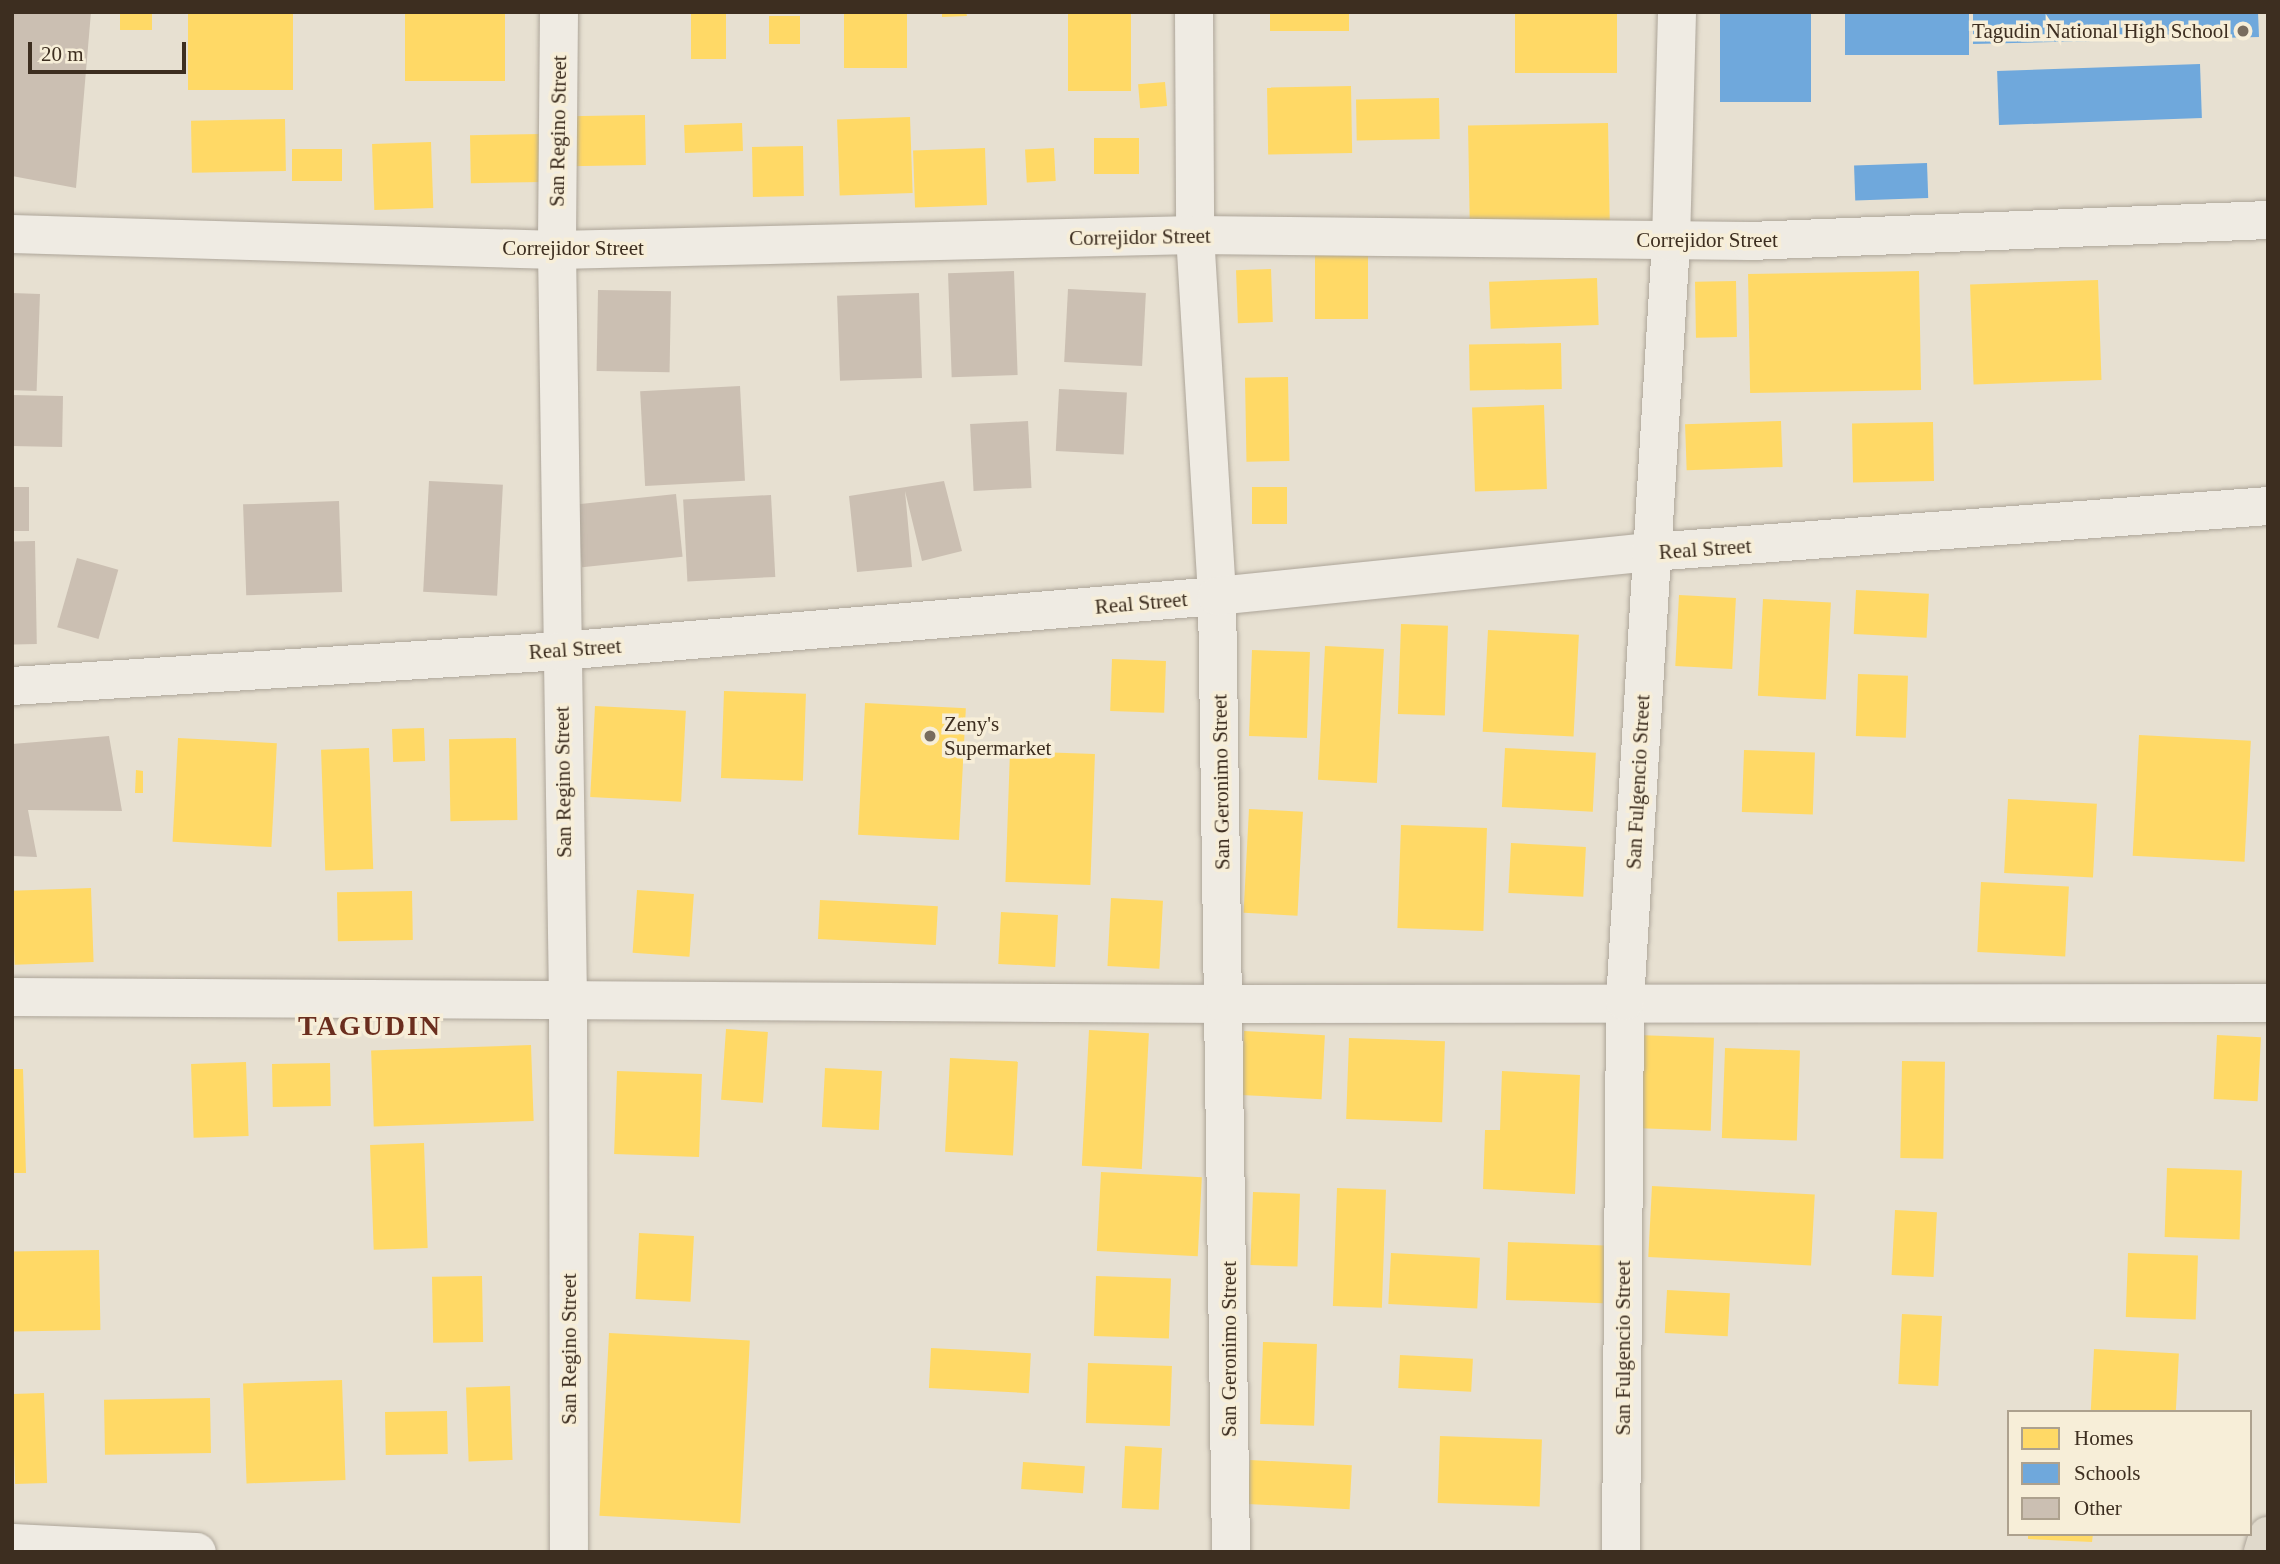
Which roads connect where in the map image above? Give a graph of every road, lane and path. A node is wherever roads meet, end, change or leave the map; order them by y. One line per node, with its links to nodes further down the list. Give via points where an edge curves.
1 (559, 12): 8 (street, San Regino Street)
2 (1194, 12): 6 (street, San Geronimo Street)
3 (1677, 12): 7 (street, San Fulgencio Street)
4 (2268, 220): 7 (street, Correjidor Street)
5 (12, 234): 8 (street, Correjidor Street)
6 (1195, 235): 7 (street, Correjidor Street); 8 (street, Correjidor Street); 11 (street, San Geronimo Street)
7 (1671, 242): 10 (street, San Fulgencio Street)
8 (556, 250): 12 (street, San Regino Street)
9 (2268, 506): 10 (street, Real Street)
10 (1651, 552): 11 (street, Real Street); 16 (street, San Fulgencio Street)
11 (1217, 597): 12 (street, Real Street); 18 (street, San Geronimo Street)
12 (560, 651): 13 (street, Real Street); 15 (street, San Regino Street)
13 (12, 686)
14 (12, 997): 15 (street)
15 (568, 1000): 18 (street); 22 (street, San Regino Street)
16 (1625, 1001): 17 (street); 18 (street); 24 (street, San Fulgencio Street)
17 (2268, 1003)
18 (1226, 1004): 23 (street, San Geronimo Street)
19 (2268, 1536): 25 (highway)
20 (12, 1543): 21 (street)
21 (197, 1552)
22 (569, 1552)
23 (1231, 1552)
24 (1621, 1552)
25 (2263, 1552)

